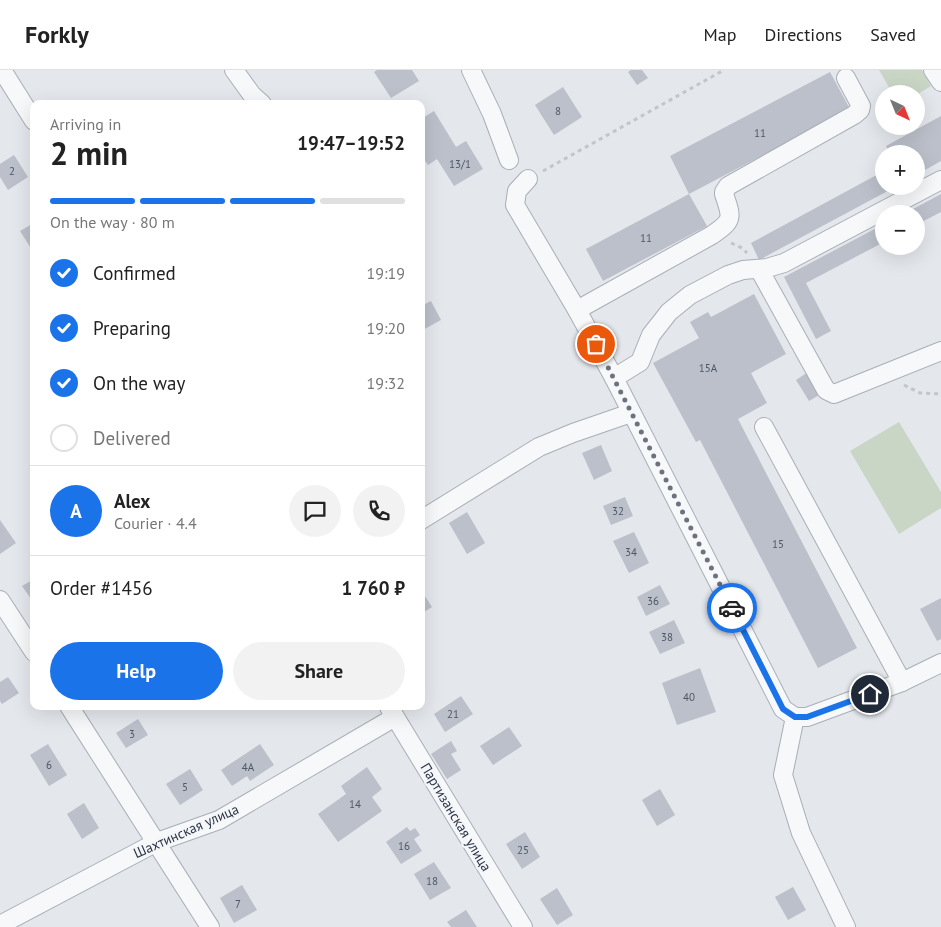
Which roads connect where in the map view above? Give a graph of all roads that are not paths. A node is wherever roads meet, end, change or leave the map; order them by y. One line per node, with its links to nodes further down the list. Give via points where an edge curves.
1 (2, 70): 8 (street)
2 (234, 70): 7 (street)
3 (470, 70): 9 (street, via 492,114)
4 (934, 70): 6 (street)
5 (846, 78): 13 (street, via 860,101 860,110 728,186 724,194 730,217 722,228)
6 (941, 82)
7 (258, 100)
8 (30, 115)
9 (509, 160)
10 (528, 179): 13 (street, via 517,192 516,205)
11 (941, 180): 12 (street, via 784,262)
12 (759, 269): 14 (street, via 826,390 834,394); 15 (street, via 743,270 690,294 669,312 651,336 640,362)
13 (577, 310): 15 (street)
14 (941, 351)
15 (614, 378): 16 (street)
16 (631, 413): 18 (street, via 539,447); 25 (street, via 783,709)
17 (764, 427): 22 (street)
18 (425, 518)
19 (0, 600): 20 (street)
20 (30, 646)
21 (941, 663): 22 (street)
22 (902, 682): 25 (street)
23 (72, 710): 26 (street)
24 (392, 712): 26 (street, Шахтинская улица, via 219,820); 29 (street, Партизанская улица)
25 (801, 717): 30 (street, via 783,775 802,833)
26 (157, 842): 27 (street, Шахтинская улица); 28 (street)
27 (0, 925)
28 (210, 927)
29 (524, 927)
30 (846, 927)

